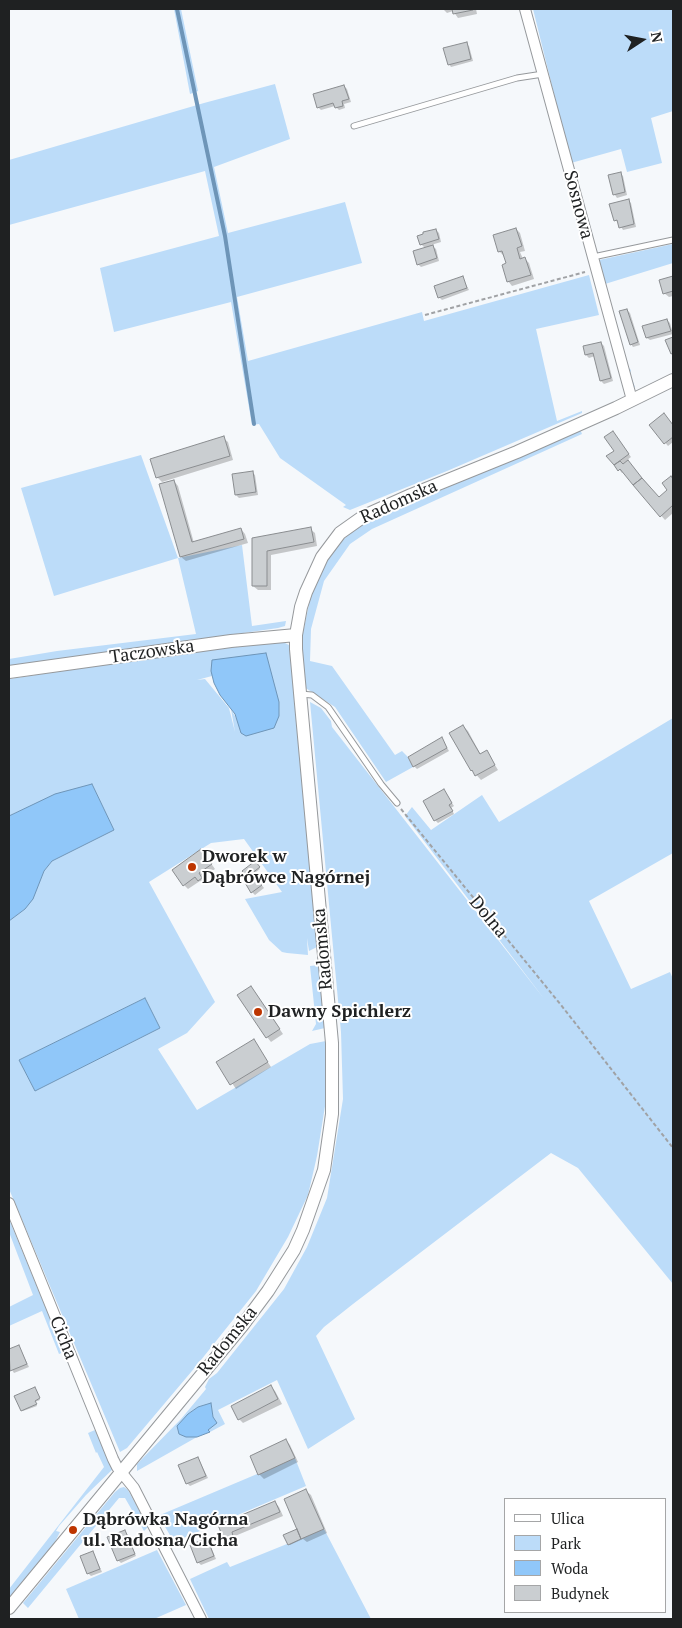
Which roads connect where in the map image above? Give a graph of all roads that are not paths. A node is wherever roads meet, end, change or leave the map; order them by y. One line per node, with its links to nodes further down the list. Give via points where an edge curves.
1 (525, 9): 2 (street, Sosnowa)
2 (544, 74): 3 (lane, via 517,78); 5 (street, Sosnowa)
3 (354, 126)
4 (673, 240): 5 (lane)
5 (592, 257): 7 (street, Sosnowa)
6 (673, 380): 7 (street, Radomska)
7 (632, 400): 8 (street, Radomska, via 352,523 322,557 301,607)
8 (296, 635): 9 (street, Taczowska); 10 (street, Radomska)
9 (9, 672)
10 (300, 694): 11 (lane, via 312,695 328,707); 13 (street, Radomska, via 332,1043 332,1114 324,1170 294,1250 268,1291)
11 (397, 803)
12 (9, 1203): 13 (street, Cicha)
13 (120, 1472): 14 (street, Radomska); 15 (street, Cicha, via 134,1488)
14 (9, 1608)
15 (201, 1619)

